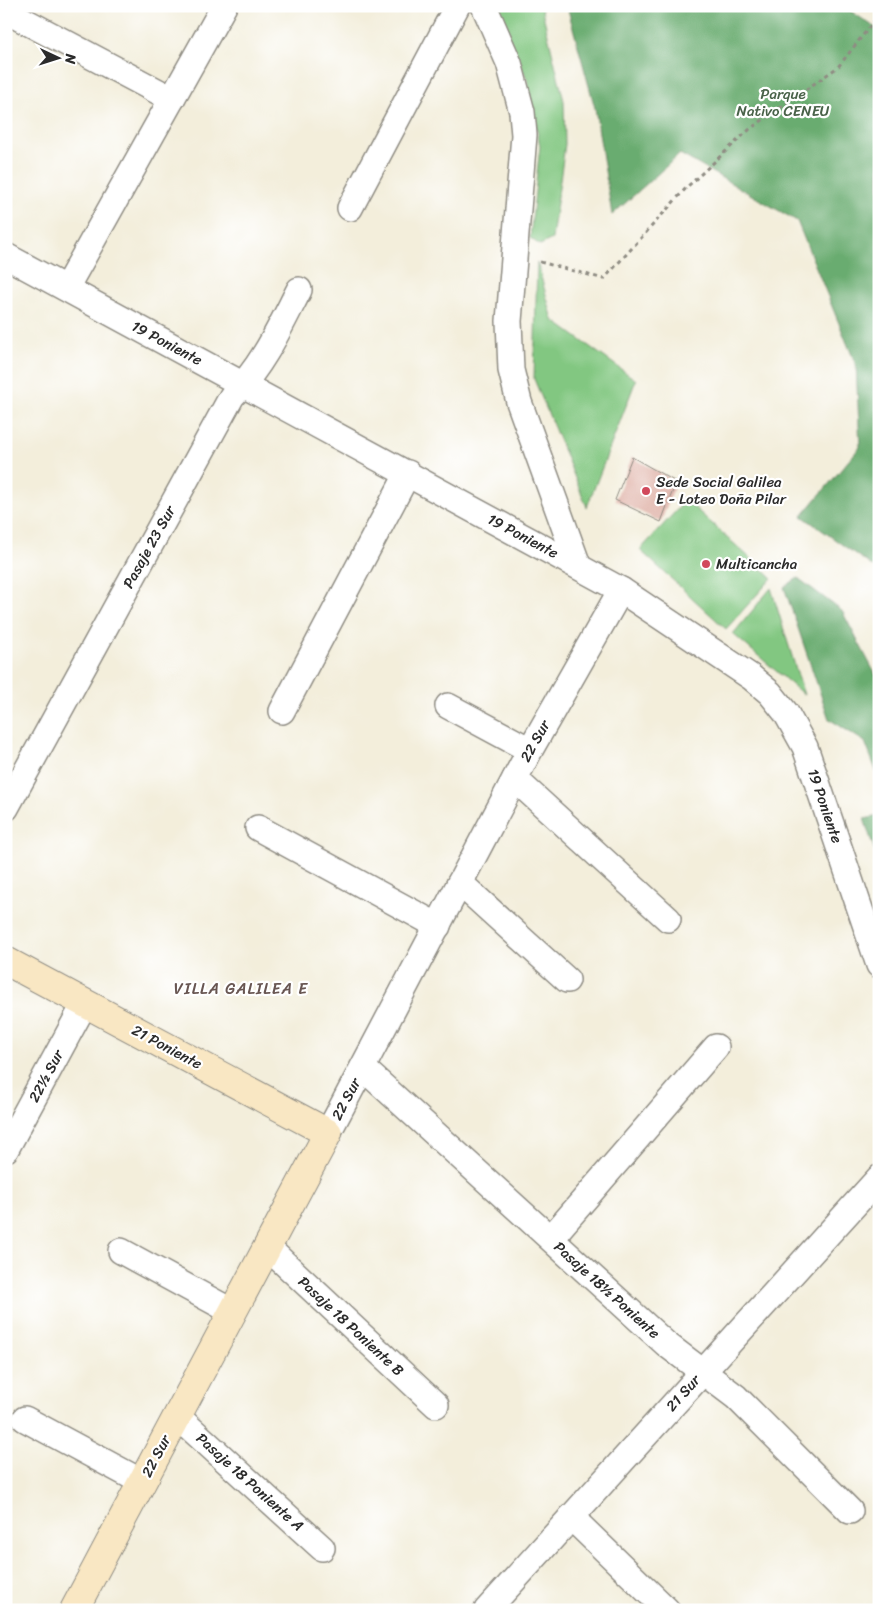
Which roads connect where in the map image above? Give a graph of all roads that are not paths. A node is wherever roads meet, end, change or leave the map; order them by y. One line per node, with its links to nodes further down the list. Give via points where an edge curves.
1 (224, 6): 5 (street)
2 (457, 6): 6 (street)
3 (484, 6): 12 (street, via 509,64 522,112 524,135 509,321 511,370 519,402)
4 (6, 11): 5 (street)
5 (172, 99): 8 (street)
6 (350, 208)
7 (6, 256): 8 (street, 19 Poniente)
8 (66, 288): 10 (street, 19 Poniente)
9 (299, 290): 10 (street, Pasaje 23 Sur)
10 (244, 384): 11 (street, 19 Poniente); 18 (street, Pasaje 23 Sur, via 232,396)
11 (408, 473): 12 (street, 19 Poniente); 15 (street)
12 (578, 566): 13 (street, 19 Poniente)
13 (621, 590): 16 (street, 22 Sur); 24 (street, 19 Poniente, via 751,676 786,713 805,747)
14 (448, 706): 16 (street)
15 (282, 711)
16 (530, 750): 17 (street, 22 Sur)
17 (515, 778): 20 (street, 22 Sur); 21 (street)
18 (6, 808)
19 (258, 828): 22 (street)
20 (460, 883): 22 (street, 22 Sur); 25 (street)
21 (668, 919)
22 (438, 926): 28 (street, 22 Sur)
23 (6, 961): 26 (street, 21 Poniente)
24 (879, 965)
25 (567, 980)
26 (85, 1003): 29 (street, 21 Poniente); 30 (street, 22½ Sur)
27 (716, 1047): 32 (street)
28 (363, 1068): 29 (street, 22 Sur); 32 (street, Pasaje 18½ Poniente)
29 (328, 1133): 33 (street, 22 Sur)
30 (6, 1149)
31 (879, 1178): 36 (street, 21 Sur)
32 (551, 1238): 36 (street, Pasaje 18½ Poniente, via 666,1344)
33 (267, 1247): 35 (street, 22 Sur); 37 (street, Pasaje 18 Poniente B)
34 (121, 1251): 35 (street)
35 (233, 1312): 38 (street, 22 Sur)
36 (703, 1371): 41 (street, Pasaje 18½ Poniente, via 736,1397); 42 (street, 21 Sur)
37 (436, 1405)
38 (177, 1416): 40 (street, 22 Sur); 43 (street, Pasaje 18 Poniente A)
39 (25, 1419): 40 (street)
40 (142, 1482): 44 (street, 22 Sur)
41 (850, 1512)
42 (571, 1517): 45 (street, 21 Sur); 46 (street)
43 (322, 1548)
44 (74, 1610)
45 (487, 1610)
46 (667, 1610)

